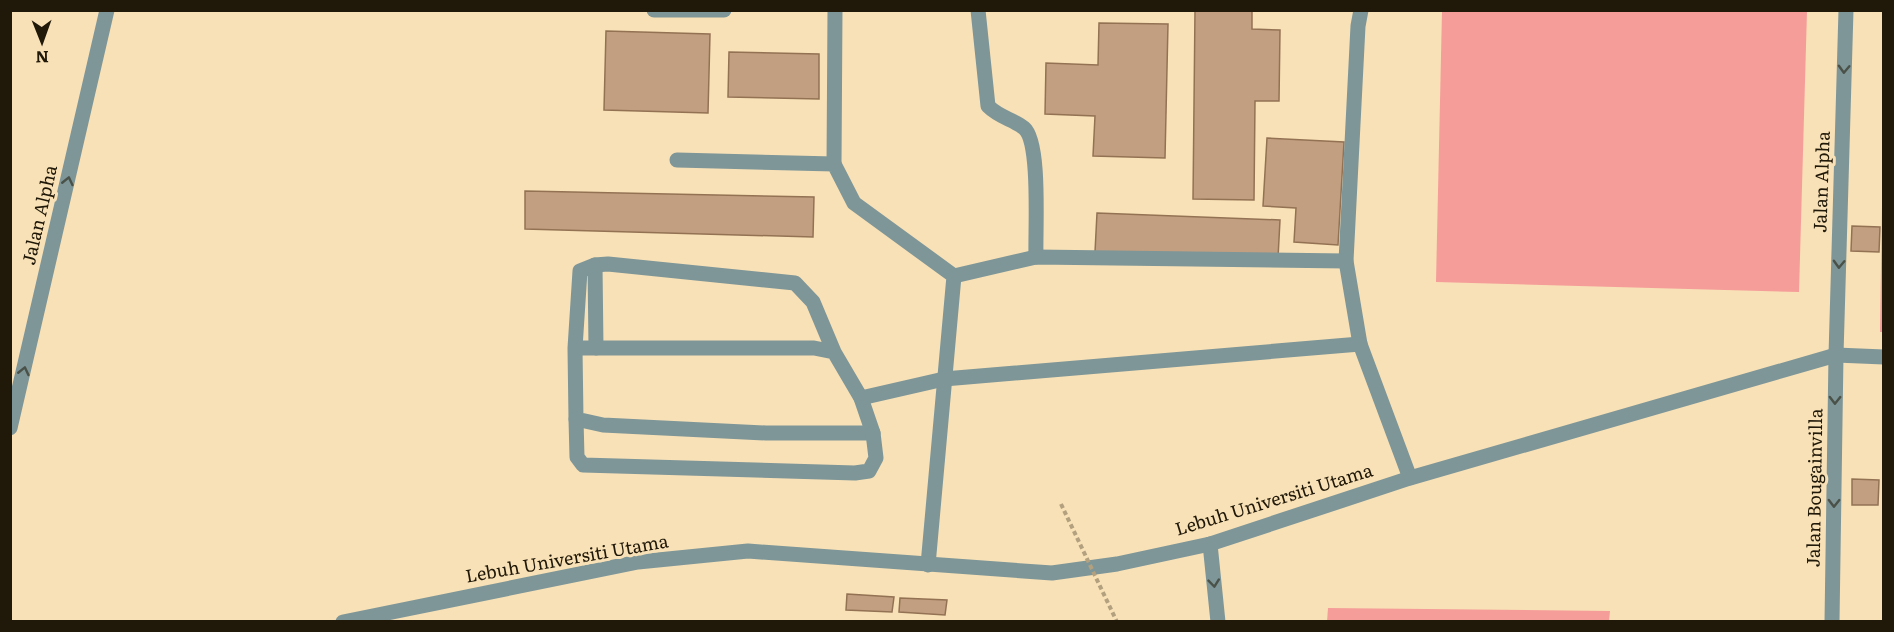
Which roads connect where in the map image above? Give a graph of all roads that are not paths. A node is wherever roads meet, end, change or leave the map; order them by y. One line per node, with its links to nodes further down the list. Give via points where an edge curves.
1 (107, 10): 23 (street, Jalan Alpha, one-way to 1)
2 (654, 10): 3 (street)
3 (724, 10)
4 (835, 10): 9 (street)
5 (978, 10): 10 (street, via 988,106 998,116 1024,128 1035,146)
6 (1361, 10): 11 (street)
7 (1846, 10): 18 (street, Jalan Alpha, one-way to 18)
8 (677, 160): 9 (street)
9 (834, 164): 13 (street, via 854,203)
10 (1036, 257): 11 (street); 13 (street)
11 (1346, 261): 14 (street)
12 (596, 265): 15 (street, via 580,271); 16 (street); 17 (street, via 795,283 813,302)
13 (954, 276): 20 (street)
14 (1360, 344): 20 (street); 25 (street)
15 (575, 348): 16 (street); 22 (street)
16 (596, 348): 17 (street, via 814,348)
17 (834, 352): 21 (street)
18 (1836, 355): 19 (street, Lebuh Universiti Utama); 25 (street, Lebuh Universiti Utama); 30 (street, Jalan Bougainvilla, one-way to 30)
19 (1884, 357)
20 (944, 379): 21 (street); 27 (street)
21 (861, 398): 24 (street)
22 (576, 419): 24 (street, via 603,425); 24 (street, via 577,457 583,465 855,473 869,471 876,458)
23 (10, 428)
24 (873, 433)
25 (1410, 478): 26 (street, Lebuh Universiti Utama)
26 (1210, 544): 27 (street, Lebuh Universiti Utama, via 1052,573); 29 (street, one-way to 29)
27 (928, 565): 28 (street, Lebuh Universiti Utama, via 737,552 638,562)
28 (343, 621)
29 (1218, 621)
30 (1833, 621)

